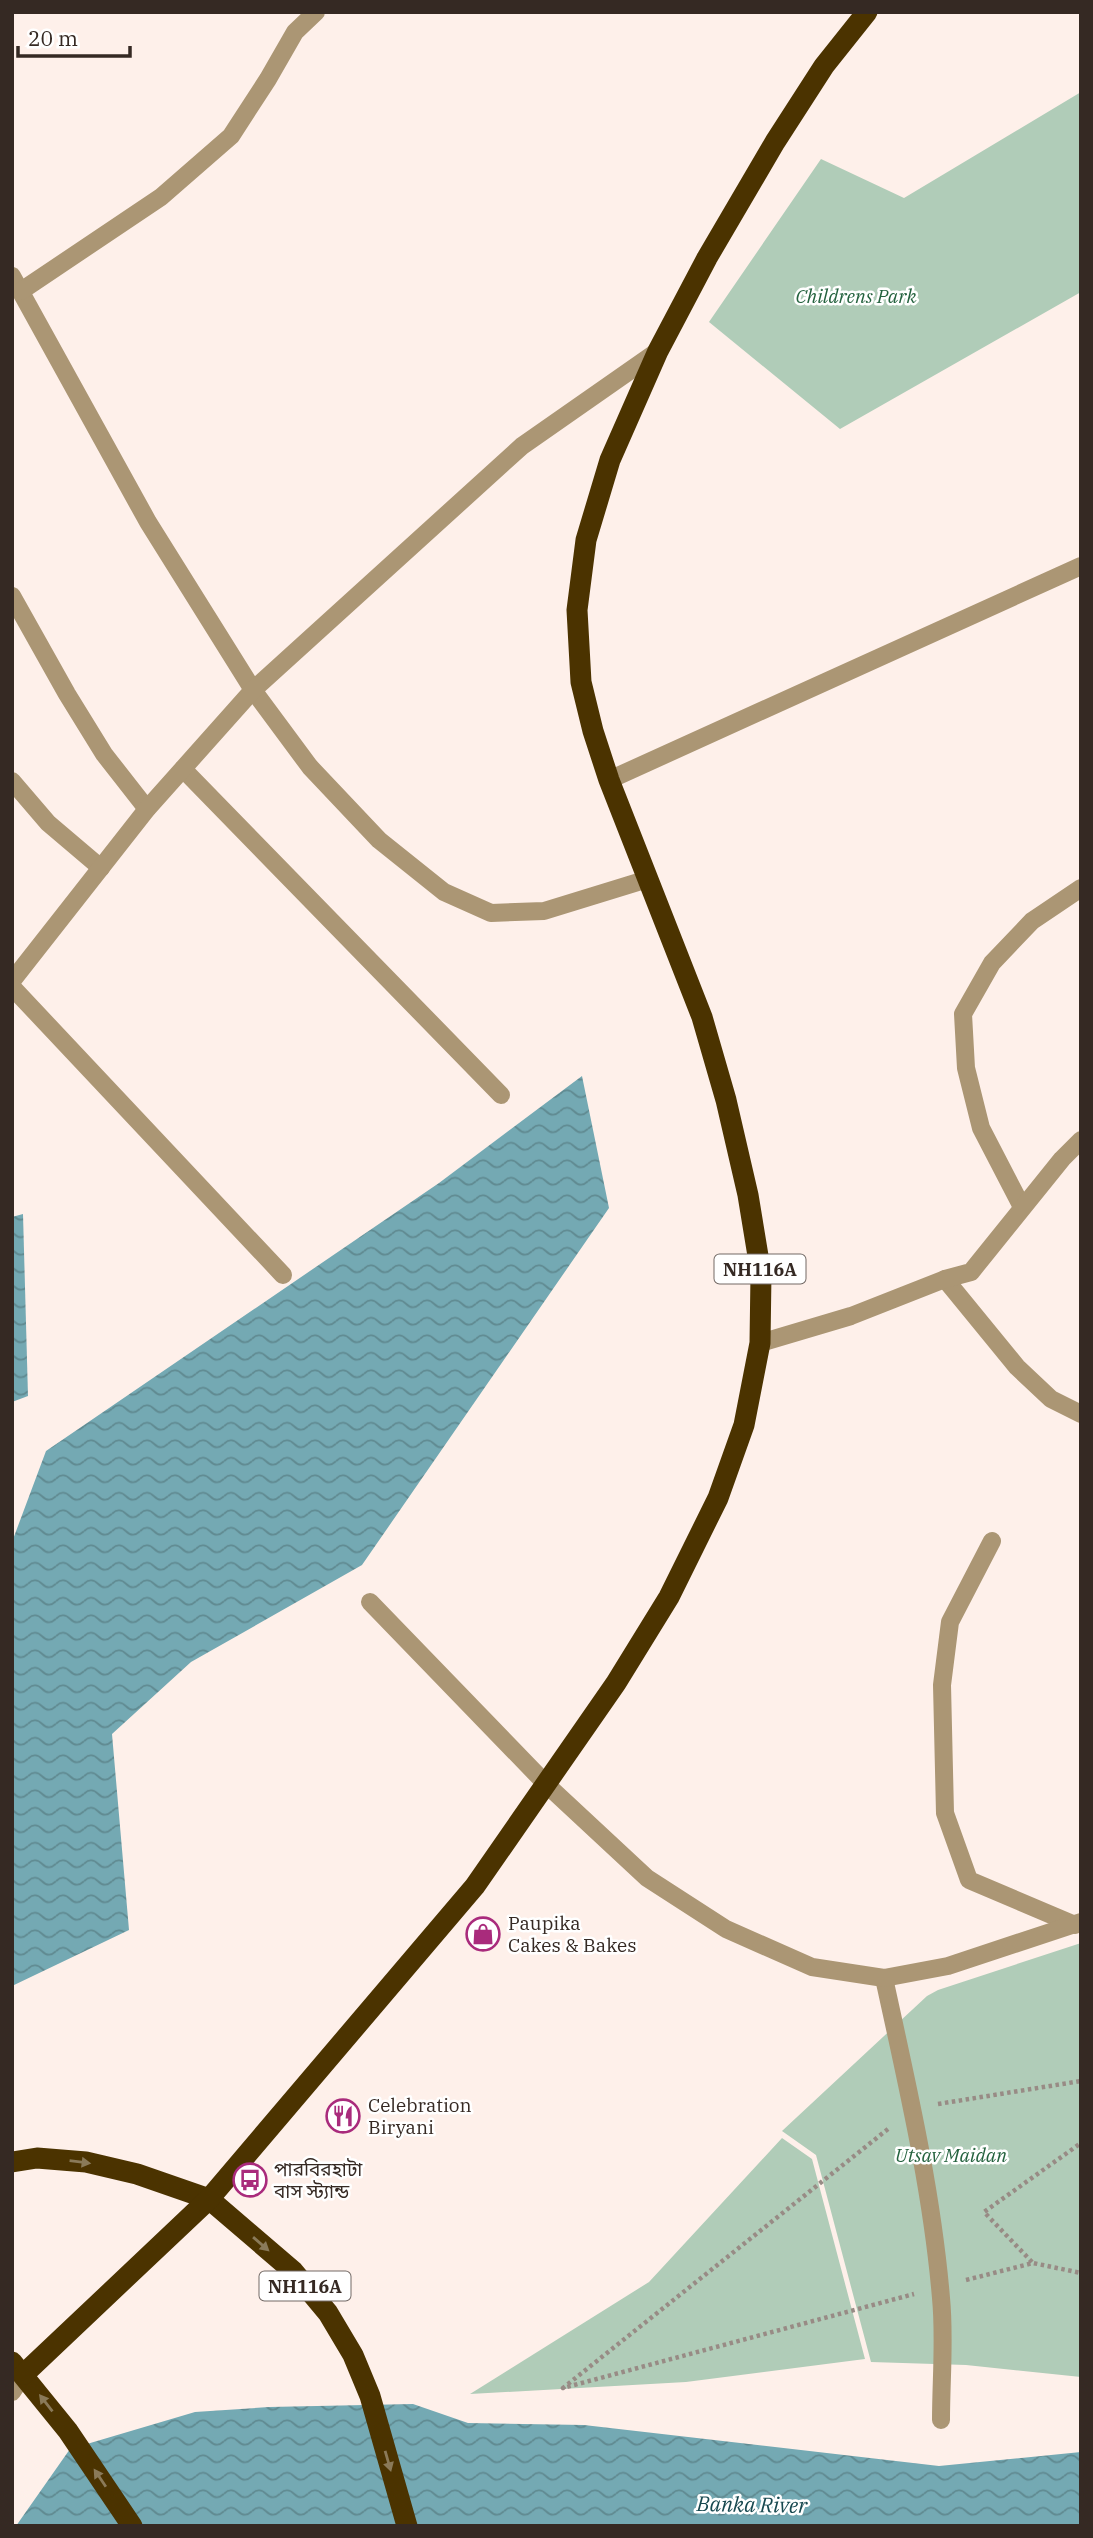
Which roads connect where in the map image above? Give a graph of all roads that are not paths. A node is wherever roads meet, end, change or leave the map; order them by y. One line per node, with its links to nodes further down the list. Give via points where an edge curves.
1 (316, 12): 3 (street, via 295,32 231,136 161,197)
2 (867, 12): 4 (highway, NH116A, via 824,66 775,142)
3 (17, 284): 7 (street, via 148,522)
4 (658, 351): 7 (street, via 522,446); 9 (highway, NH116A, via 610,460 586,541 577,610 580,682)
5 (1081, 566): 9 (street)
6 (12, 596): 11 (street, via 104,754)
7 (253, 690): 8 (street); 13 (street, via 318,776 379,840 443,892 491,913 544,911)
8 (183, 769): 11 (street); 17 (street)
9 (608, 779): 13 (highway, NH116A)
10 (12, 781): 12 (street, via 48,823)
11 (147, 809): 12 (street)
12 (101, 868): 15 (street)
13 (648, 879): 22 (highway, NH116A, via 702,1017 726,1100 761,1274)
14 (1081, 888): 19 (street, via 1032,921 992,963 964,1014 966,1068 981,1128)
15 (12, 981)
16 (12, 987): 20 (street)
17 (500, 1095)
18 (1081, 1140): 19 (street)
19 (1022, 1207): 21 (street, via 971,1272)
20 (283, 1275)
21 (945, 1279): 22 (street); 23 (street, via 1017,1367 1051,1399)
22 (760, 1343): 26 (highway, NH116A, via 744,1425 718,1498 669,1597)
23 (1081, 1414)
24 (992, 1541): 27 (street, via 950,1622 942,1685 944,1813 969,1880)
25 (370, 1602): 26 (street)
26 (547, 1785): 28 (street, via 648,1878 726,1929 812,1967); 30 (highway, NH116A, via 475,1886)
27 (1078, 1923): 28 (street, via 948,1966)
28 (884, 1978): 32 (street, via 931,2210 940,2287)
29 (12, 2162): 30 (highway, one-way to 30, via 37,2158 86,2162)
30 (209, 2199): 31 (highway, NH116A); 34 (highway, NH116A, one-way to 34, via 293,2271 328,2313 370,2396)
31 (16, 2376): 33 (highway, NH116A, one-way to 31, via 68,2431)
32 (940, 2420)
33 (132, 2526)
34 (407, 2526)

